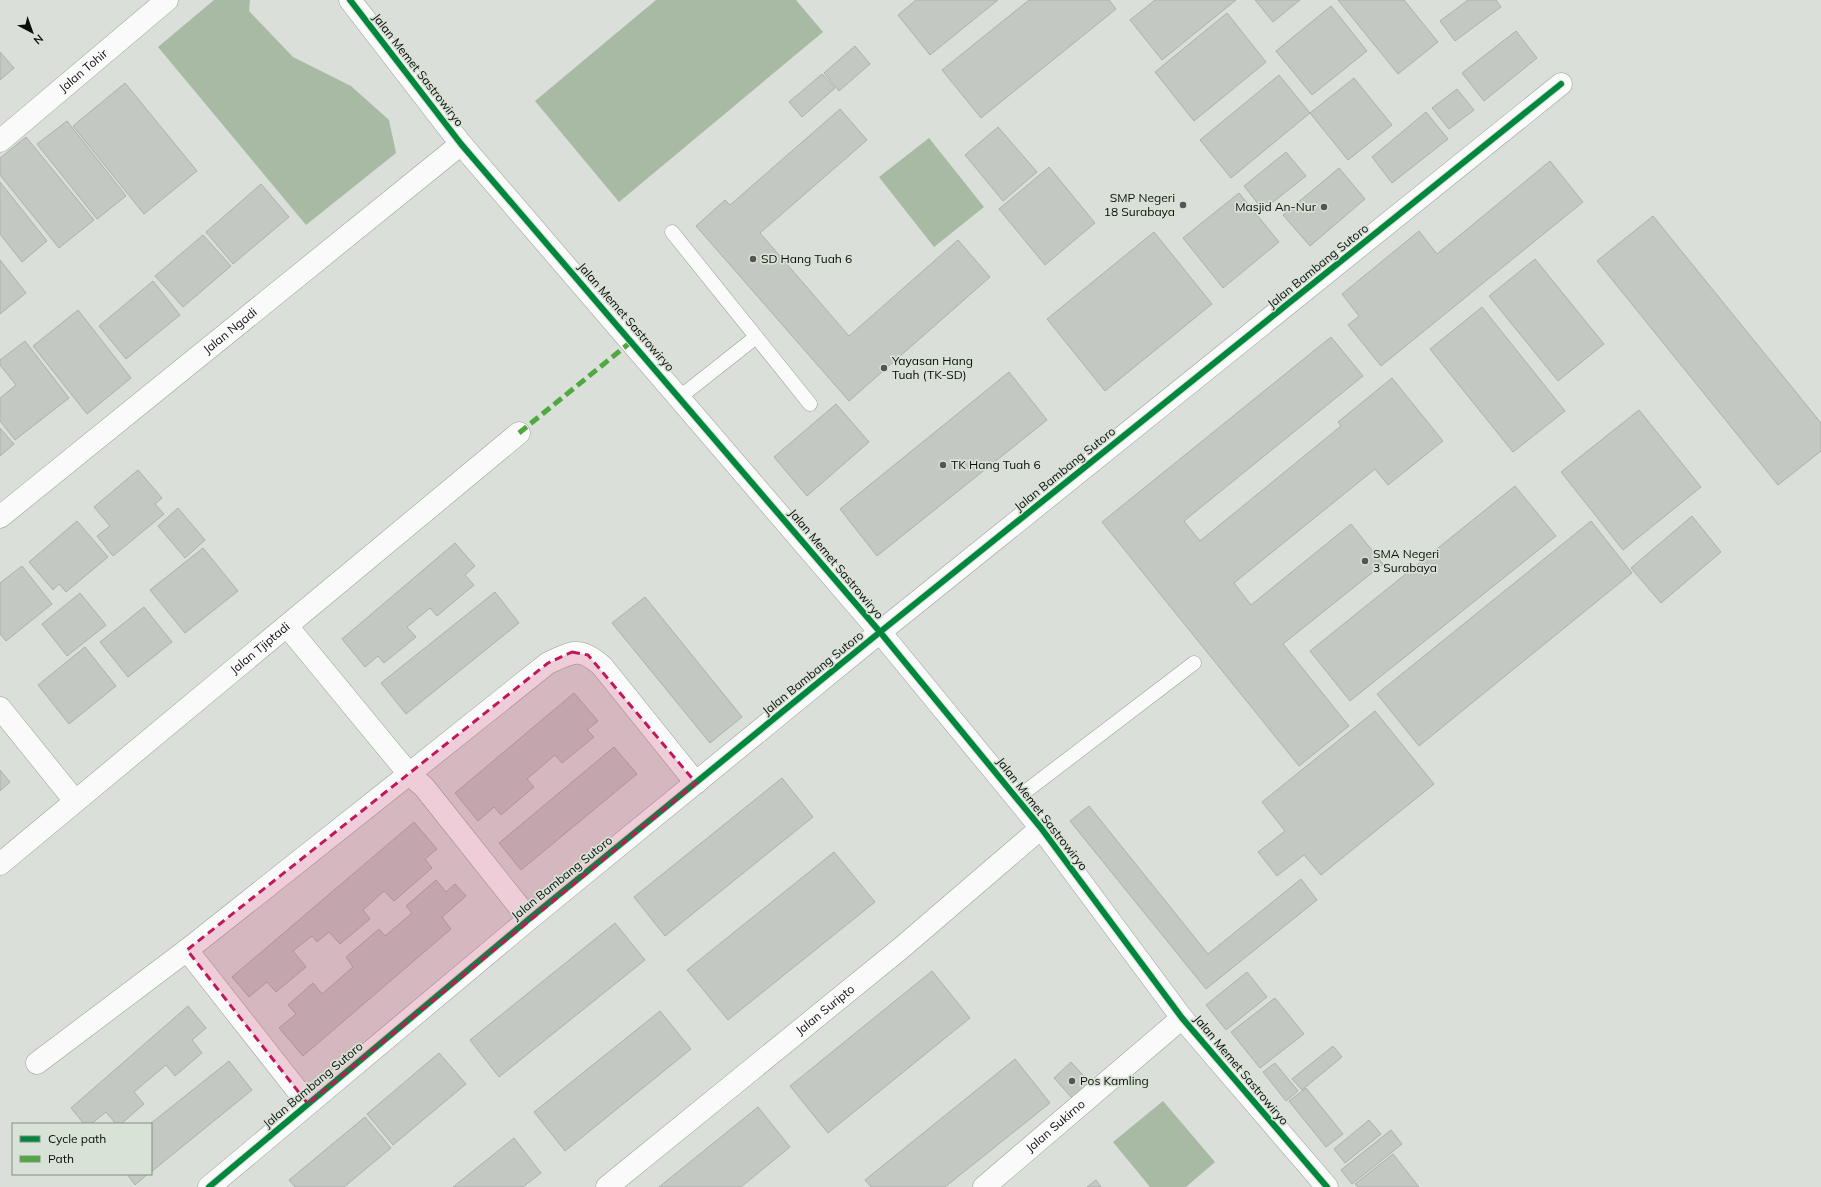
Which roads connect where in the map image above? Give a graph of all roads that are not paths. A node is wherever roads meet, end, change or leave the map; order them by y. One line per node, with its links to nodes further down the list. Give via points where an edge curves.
1 (167, 0): 4 (street, Jalan Tohir)
2 (350, 0): 5 (street, Jalan Memet Sastrowiryo)
3 (1556, 89): 13 (street, Jalan Bambang Sutoro)
4 (0, 141)
5 (461, 144): 8 (street, Jalan Memet Sastrowiryo); 11 (street, Jalan Ngadi)
6 (672, 232): 7 (lane)
7 (756, 337): 8 (lane); 9 (lane)
8 (680, 397): 13 (street, Jalan Memet Sastrowiryo)
9 (810, 404)
10 (519, 433): 12 (street, Jalan Tjiptadi)
11 (0, 517)
12 (287, 626): 16 (street); 19 (street, Jalan Tjiptadi)
13 (880, 632): 17 (street, Jalan Bambang Sutoro); 18 (street, Jalan Memet Sastrowiryo)
14 (1194, 663): 18 (lane)
15 (0, 708): 19 (street)
16 (409, 774): 17 (street, via 548,662 572,652 588,655 602,666); 22 (street, via 424,787); 23 (street)
17 (696, 782): 22 (street, Jalan Bambang Sutoro)
18 (1016, 798): 20 (street, Jalan Memet Sastrowiryo)
19 (75, 801): 21 (street, Jalan Tjiptadi)
20 (1041, 828): 24 (street, Jalan Memet Sastrowiryo); 28 (street, Jalan Suripto, via 900,949)
21 (0, 864)
22 (529, 919): 26 (street, Jalan Bambang Sutoro)
23 (187, 950): 25 (street); 26 (street)
24 (1182, 1018): 29 (street, Jalan Sukirno); 30 (street, Jalan Memet Sastrowiryo)
25 (37, 1063)
26 (308, 1104): 27 (street, Jalan Bambang Sutoro)
27 (209, 1187)
28 (607, 1187)
29 (984, 1187)
30 (1326, 1187)

